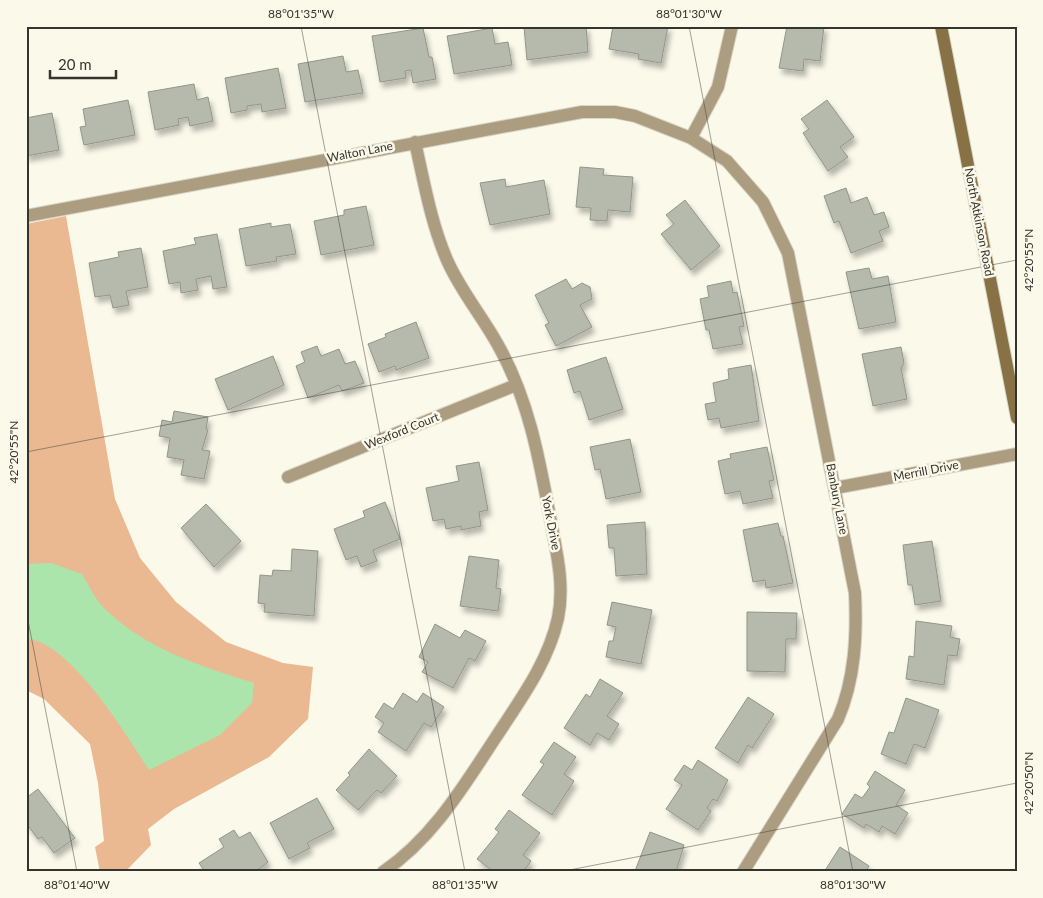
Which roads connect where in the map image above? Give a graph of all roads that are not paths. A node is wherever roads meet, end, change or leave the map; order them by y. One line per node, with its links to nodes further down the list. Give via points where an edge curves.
1 (732, 26): 3 (street, via 718,87)
2 (941, 26): 7 (main road, North Atkinson Road)
3 (691, 138): 4 (street, Walton Lane, via 635,116 582,112); 10 (street, Banbury Lane, via 727,161 762,202 788,253)
4 (415, 142): 5 (street, Walton Lane); 6 (street, York Drive, via 434,226 448,262 499,346)
5 (26, 216)
6 (516, 385): 9 (street, Wexford Court); 11 (street, York Drive, via 534,434 560,573 558,617 548,651 535,677 455,799 430,832)
7 (1017, 418)
8 (1017, 454): 10 (street, Merrill Drive)
9 (288, 477)
10 (834, 488): 12 (street, Banbury Lane, via 855,593 857,628 847,698 838,719)
11 (383, 872)
12 (743, 872)

